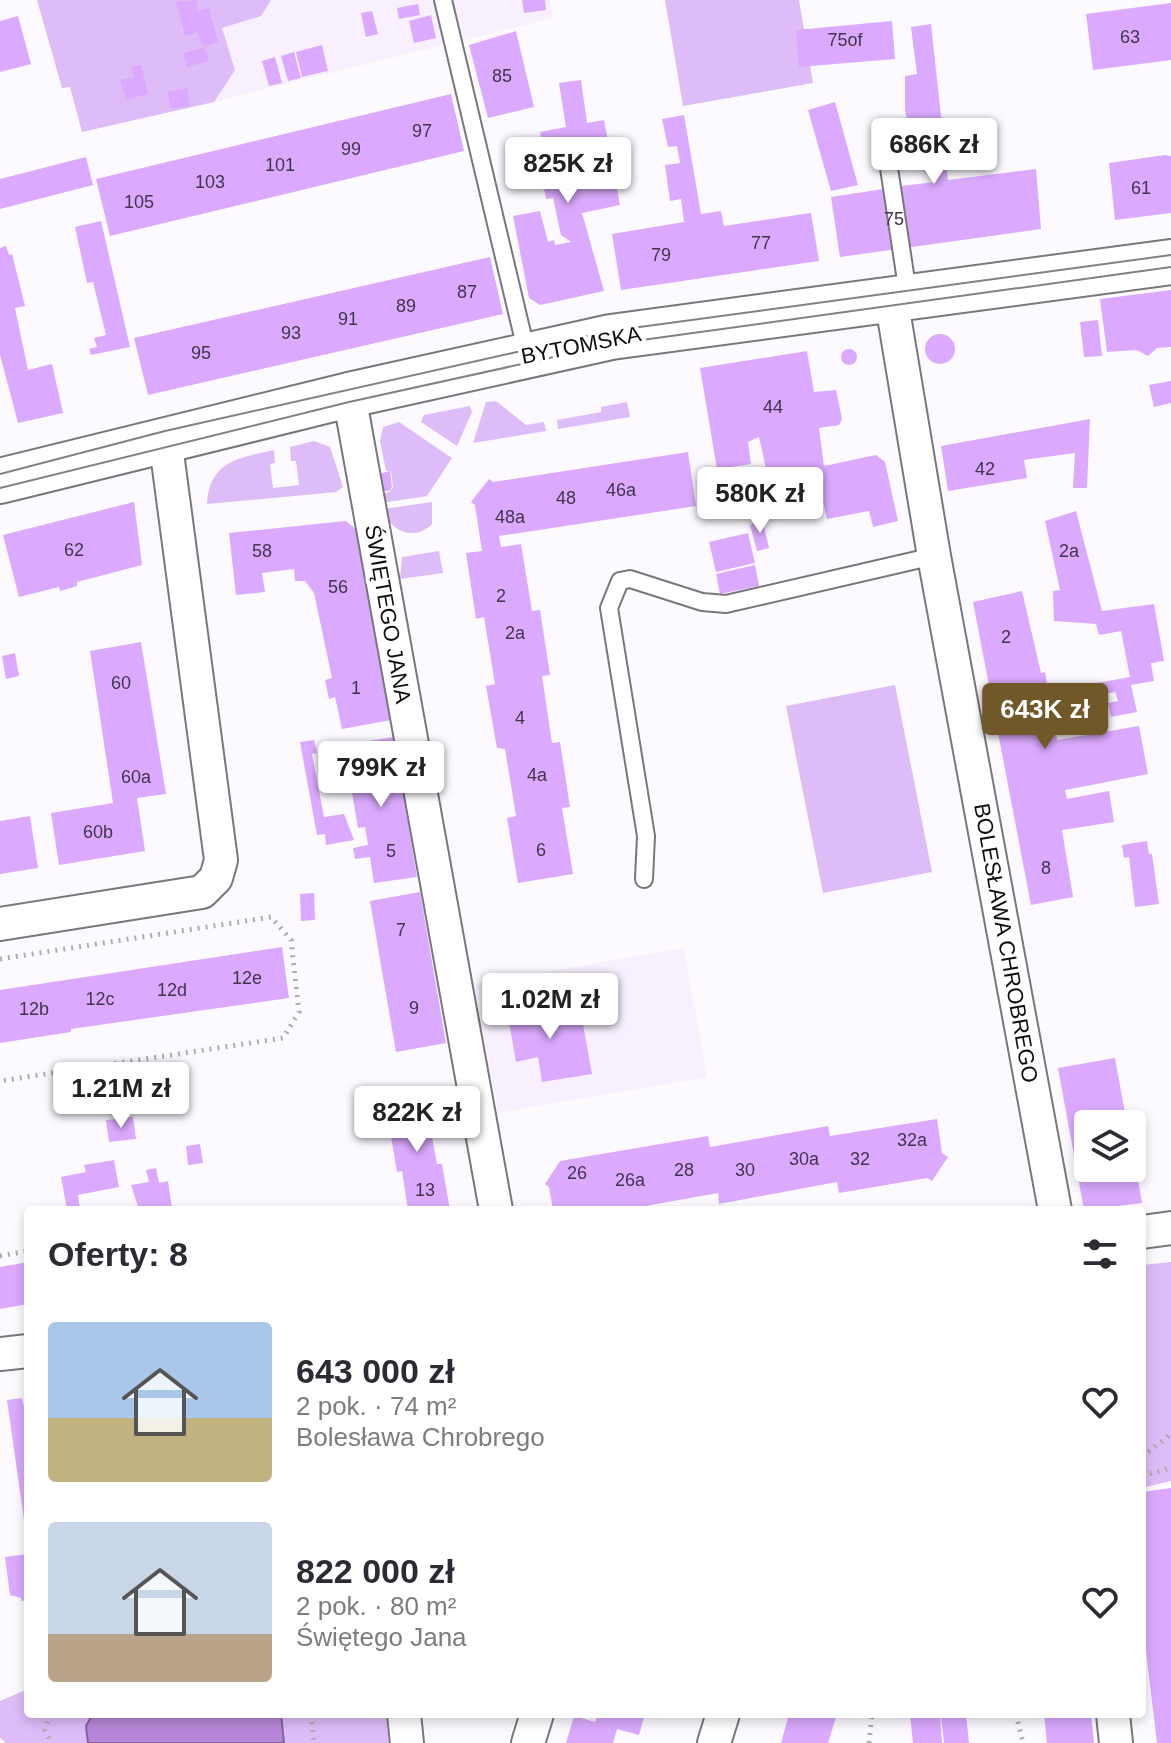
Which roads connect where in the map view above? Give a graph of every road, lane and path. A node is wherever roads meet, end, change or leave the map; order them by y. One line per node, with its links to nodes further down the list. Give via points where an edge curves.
1 (443, 0): 5 (lane)
2 (886, 148): 4 (lane)
3 (1171, 262): 4 (street, BYTOMSKA)
4 (900, 297): 5 (street, BYTOMSKA, via 611,337); 9 (street, BOLESŁAWA CHROBREGO)
5 (528, 355): 6 (street, BYTOMSKA)
6 (349, 395): 7 (street, BYTOMSKA); 14 (street, ŚWIĘTEGO JANA)
7 (165, 438): 8 (street, BYTOMSKA); 11 (street, via 221,860 216,878 202,892)
8 (0, 481)
9 (934, 556): 10 (lane, via 726,604 702,602 630,579 620,581 609,608 646,836); 15 (street, BOLESŁAWA CHROBREGO)
10 (644, 879)
11 (0, 924)
12 (0, 959): 13 (path, via 271,917 291,940 299,1012 283,1038)
13 (0, 1081)
14 (495, 1206)
15 (1054, 1206)
16 (1171, 1228): 17 (street)
17 (1146, 1231)
18 (24, 1252): 19 (path)
19 (0, 1256)
20 (24, 1351): 21 (street)
21 (0, 1354)
22 (1171, 1434): 23 (path)
23 (1146, 1454)
24 (1171, 1468): 25 (path)
25 (1146, 1475)
26 (49, 1718): 34 (path, via 45,1730)
27 (311, 1718): 35 (path)
28 (404, 1718): 36 (street)
29 (536, 1718): 37 (street)
30 (722, 1718): 38 (street)
31 (872, 1718): 39 (path)
32 (1017, 1718): 40 (path)
33 (1113, 1718): 41 (street)
34 (52, 1743)
35 (314, 1743)
36 (407, 1743)
37 (528, 1743)
38 (714, 1743)
39 (869, 1743)
40 (1023, 1743)
41 (1116, 1743)

